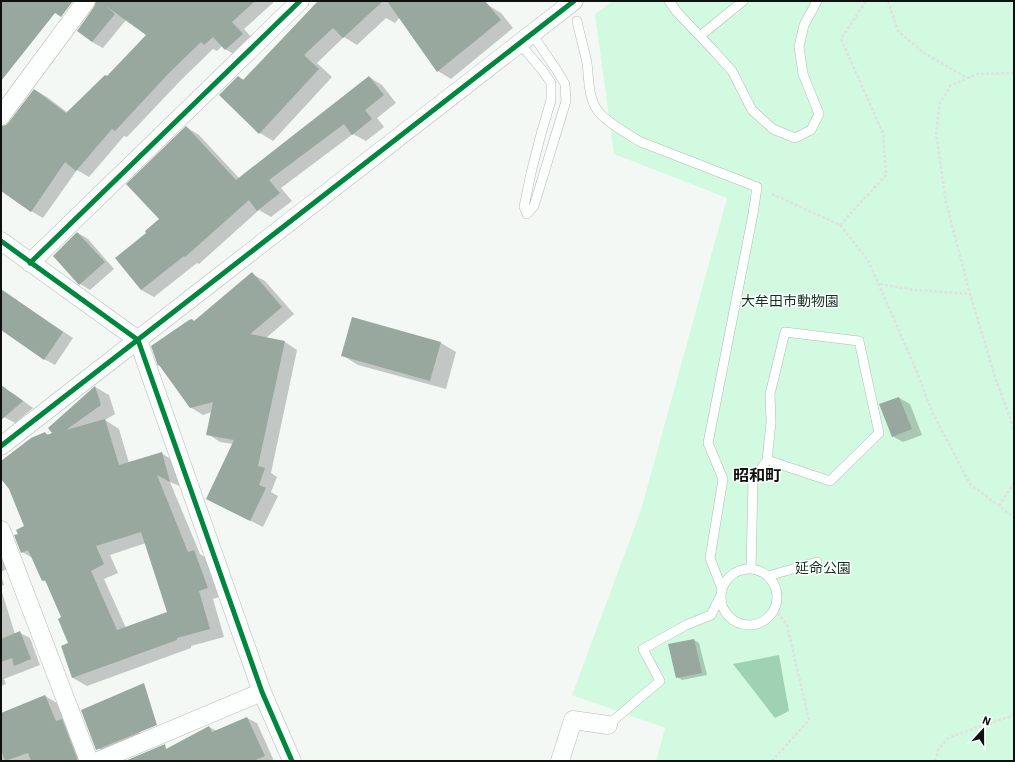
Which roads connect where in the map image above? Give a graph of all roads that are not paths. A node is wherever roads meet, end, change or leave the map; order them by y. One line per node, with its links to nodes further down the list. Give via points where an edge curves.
1 (86, 1): 10 (street)
2 (300, 1): 12 (street)
3 (669, 1): 8 (lane)
4 (743, 1): 8 (lane)
5 (817, 1): 8 (lane, via 804,25 799,47 803,74 819,114 811,130 795,138 774,129 752,110 732,71)
6 (571, 2): 9 (street)
7 (577, 21): 20 (lane, via 592,101 604,117 641,142 757,187 708,443 723,479 710,558)
8 (700, 36)
9 (526, 39): 9 (lane, via 556,69 565,84 566,101 534,206 527,214 524,207 540,134 551,100 551,83); 13 (street)
10 (1, 116)
11 (1, 241): 12 (street)
12 (30, 263): 13 (street)
13 (138, 340): 14 (street); 21 (street)
14 (1, 446)
15 (767, 460): 15 (lane, via 771,423 770,394 784,332 859,341 880,433 830,481); 18 (lane, via 753,480)
16 (1, 530): 23 (street)
17 (817, 562): 19 (lane)
18 (751, 569): 19 (lane); 20 (lane, via 733,574 726,580)
19 (768, 576): 20 (lane, via 774,583 777,601 775,610 762,622 753,625 735,622 723,608)
20 (722, 592): 22 (lane, via 711,615 643,648 660,681)
21 (262, 692): 24 (street); 25 (street)
22 (608, 725): 26 (street, via 573,720)
23 (89, 761)
24 (98, 761)
25 (292, 761)
26 (560, 761)

